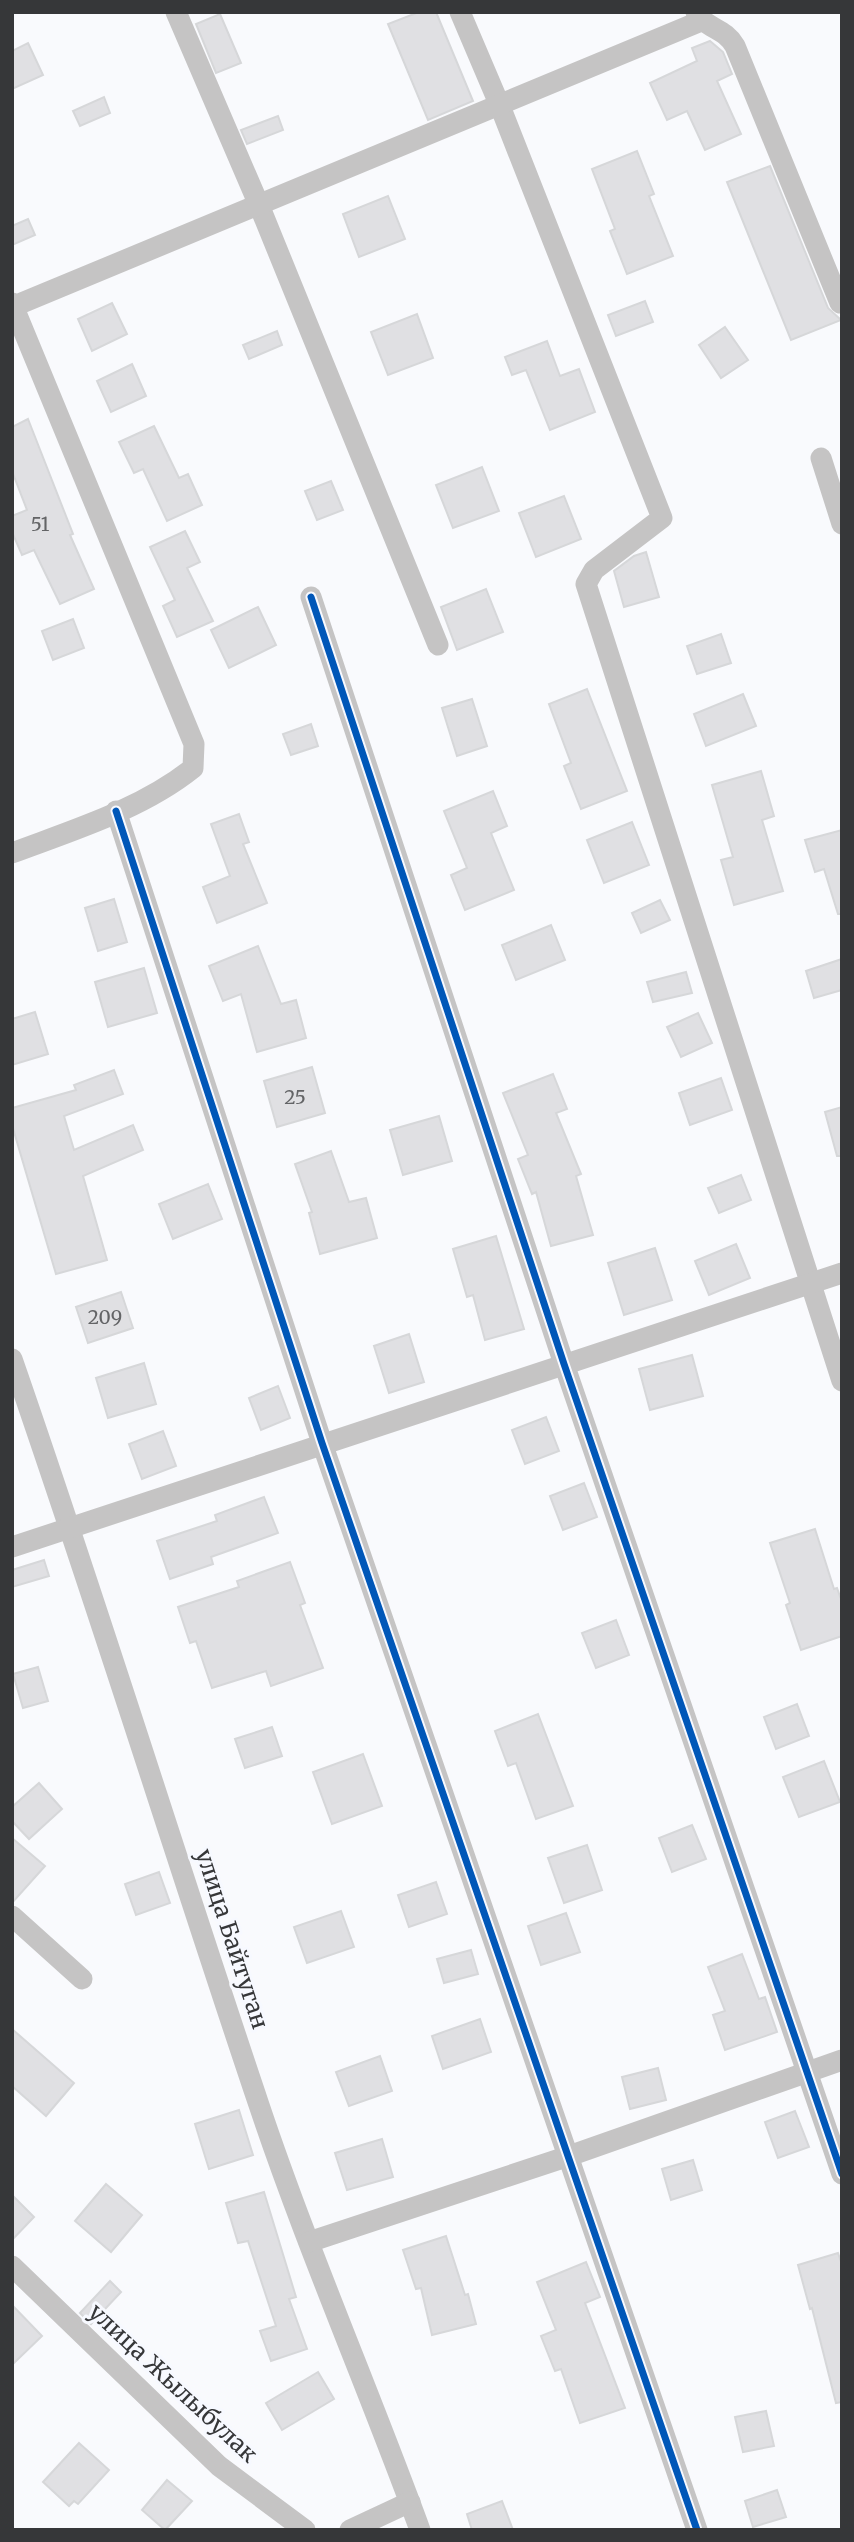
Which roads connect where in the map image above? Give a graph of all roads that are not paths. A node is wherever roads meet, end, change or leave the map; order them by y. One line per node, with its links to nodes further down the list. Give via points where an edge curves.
1 (176, 12): 5 (street)
2 (460, 12): 4 (street)
3 (699, 17): 4 (street); 6 (street, via 729,35 735,46)
4 (500, 106): 5 (street); 15 (street, via 662,518 594,570 586,584)
5 (259, 205): 7 (street); 11 (street)
6 (840, 303)
7 (13, 306): 12 (street, via 194,744 193,768 173,785)
8 (821, 458): 9 (street)
9 (842, 524)
10 (312, 597): 17 (street)
11 (438, 645)
12 (116, 811): 13 (street); 19 (street)
13 (12, 853)
14 (842, 1273): 15 (street)
15 (810, 1283): 17 (street); 18 (street)
16 (12, 1359): 20 (street, улица Байтуган)
17 (564, 1364): 19 (street); 25 (street)
18 (842, 1381)
19 (322, 1443): 20 (street); 26 (street)
20 (71, 1528): 21 (street); 28 (street, улица Байтуган, via 259,2107)
21 (12, 1547)
22 (12, 1916): 23 (street)
23 (82, 1979)
24 (842, 2060): 25 (street)
25 (807, 2073): 26 (street); 27 (street)
26 (569, 2156): 28 (street); 34 (street)
27 (842, 2174)
28 (309, 2242): 30 (street, улица Байтуган)
29 (12, 2266): 31 (street, улица Жылыбулак, via 219,2466)
30 (410, 2502): 32 (street); 33 (street, улица Байтуган)
31 (305, 2530)
32 (349, 2530)
33 (420, 2530)
34 (697, 2530)

